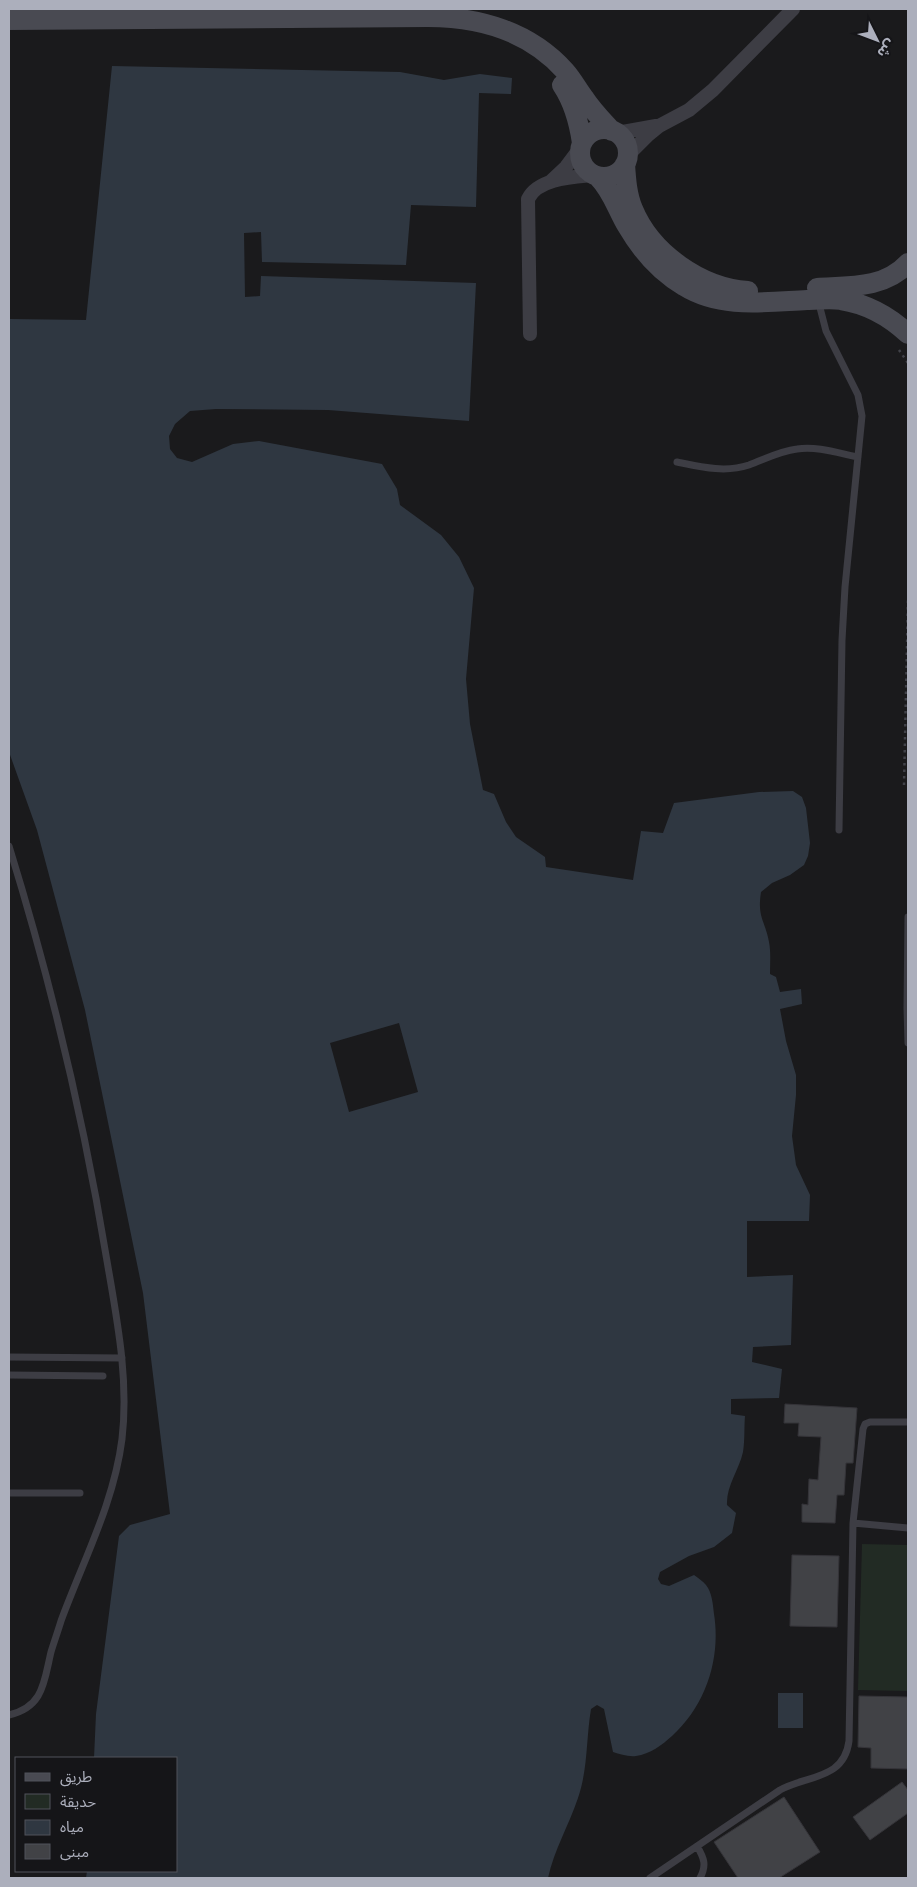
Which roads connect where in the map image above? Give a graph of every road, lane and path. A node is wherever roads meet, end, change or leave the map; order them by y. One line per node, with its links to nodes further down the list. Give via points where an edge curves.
1 (793, 9): 4 (street, via 713,90 689,110)
2 (9, 20): 3 (street, via 428,16)
3 (482, 23): 5 (street, via 515,33 544,52 565,71 592,108); 6 (street, via 520,46 560,83 576,112)
4 (659, 126): 5 (street); 7 (street)
5 (615, 132): 6 (street, via 598,130 586,137); 7 (street, via 626,145)
6 (582, 145): 8 (street, via 582,164); 9 (street, via 566,167)
7 (626, 160): 8 (street, via 614,175); 10 (street, via 630,200 638,219 668,256 710,282 759,291 860,285 881,282)
8 (596, 176): 9 (street); 11 (street, via 610,192 644,251 684,286 711,298 740,303)
9 (547, 184): 12 (street, via 530,194 528,204)
10 (908, 263)
11 (818, 300): 13 (street, via 840,300 860,305 887,318); 15 (lane, via 826,331 858,395 862,427)
12 (530, 334)
13 (903, 342): 14 (path)
14 (908, 363)
15 (858, 457): 16 (lane, via 806,448 730,469); 19 (lane, via 842,640)
16 (677, 462)
17 (908, 600): 18 (path)
18 (904, 785)
19 (839, 830)
20 (9, 846): 24 (lane, via 70,1072 101,1221)
21 (908, 917): 22 (lane)
22 (908, 1043)
23 (9, 1357): 24 (lane)
24 (122, 1358): 32 (lane, via 122,1438 105,1510 58,1629 40,1694 25,1709)
25 (9, 1375): 26 (lane)
26 (104, 1376)
27 (908, 1422): 30 (lane, via 870,1422 864,1426)
28 (9, 1493): 29 (lane)
29 (80, 1493)
30 (853, 1523): 31 (lane); 33 (lane, via 847,1754 837,1767 788,1785)
31 (908, 1528)
32 (9, 1715)
33 (697, 1846): 34 (lane); 35 (lane, via 705,1866)
34 (650, 1878)
35 (700, 1878)

